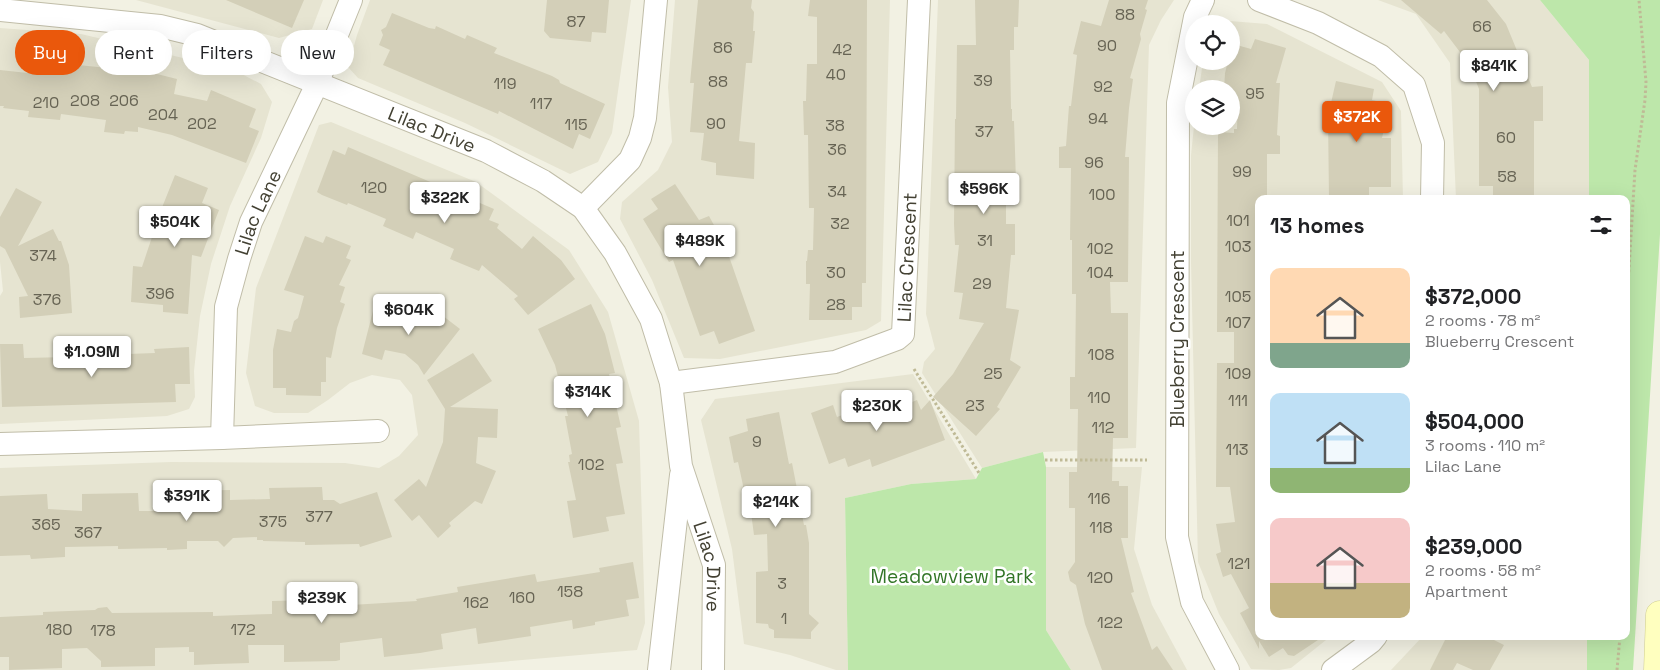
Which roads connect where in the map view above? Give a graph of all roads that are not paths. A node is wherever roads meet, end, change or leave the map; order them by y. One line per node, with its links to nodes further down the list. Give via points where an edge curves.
1 (352, 0): 7 (street, Lilac Lane)
2 (656, 0): 9 (street, via 645,118 640,138 630,160)
3 (919, 0): 10 (street, Lilac Crescent, via 903,334 835,362)
4 (1203, 0): 19 (street, Blueberry Crescent, via 1195,17 1178,103 1177,537 1192,602)
5 (1259, 0): 8 (street, via 1318,23 1381,56 1414,85 1433,144)
6 (0, 10): 7 (street, Lilac Drive, via 160,26 197,35)
7 (317, 84): 9 (street, Lilac Drive, via 486,151 543,181); 12 (street, Lilac Lane, via 251,222 226,307)
8 (1432, 195)
9 (583, 208): 10 (street, Lilac Drive, via 615,253 650,319)
10 (671, 383): 14 (street, Lilac Drive)
11 (378, 431): 12 (street)
12 (222, 438): 13 (street)
13 (0, 444)
14 (682, 466): 17 (street, Lilac Drive); 18 (street, Lilac Drive, via 714,565)
15 (1660, 615): 21 (main road)
16 (1373, 640): 20 (street)
17 (659, 670)
18 (713, 670)
19 (1228, 670)
20 (1333, 670)
21 (1658, 670)

